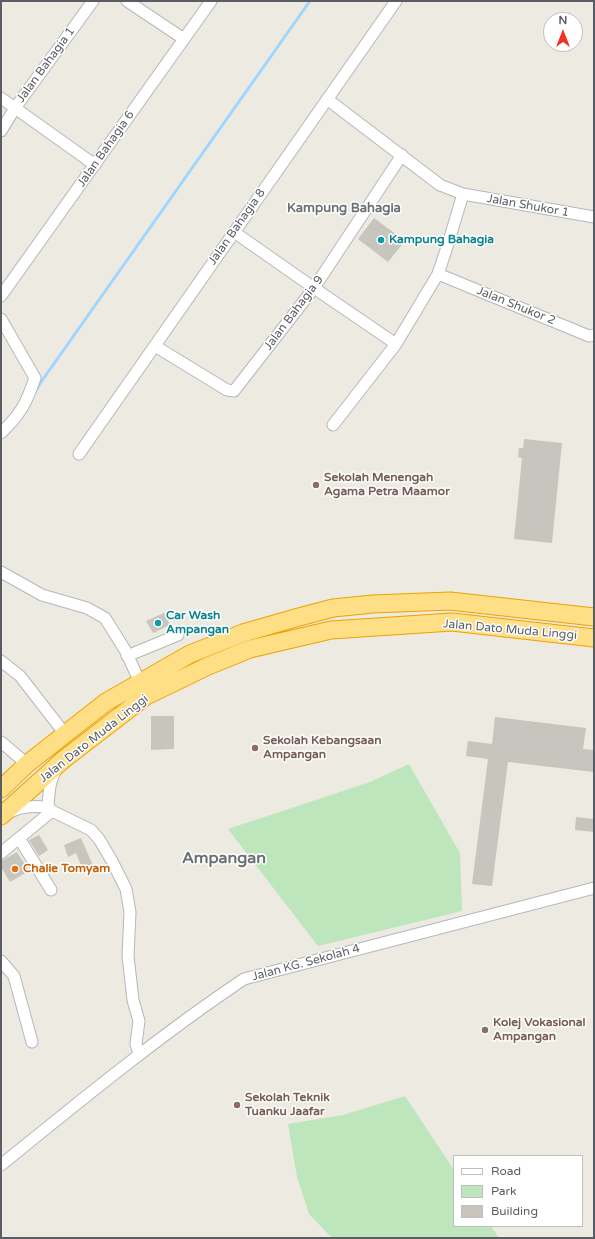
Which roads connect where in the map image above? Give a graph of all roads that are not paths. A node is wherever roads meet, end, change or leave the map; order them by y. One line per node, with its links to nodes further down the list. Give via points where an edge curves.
1 (93, 1): 8 (street, Jalan Bahagia 1)
2 (127, 1): 5 (street)
3 (211, 1): 5 (street, Jalan Bahagia 6)
4 (396, 1): 7 (street, Jalan Bahagia 8)
5 (184, 39): 11 (street, Jalan Bahagia 6)
6 (1, 98): 8 (street)
7 (327, 99): 10 (street, Jalan Shukor 1); 14 (street, Jalan Bahagia 8)
8 (15, 108): 9 (street, Jalan Bahagia 1); 11 (street)
9 (1, 130)
10 (402, 156): 12 (street, Jalan Shukor 1, via 440,185); 16 (street, Jalan Bahagia 9)
11 (95, 165): 17 (street, Jalan Bahagia 6)
12 (463, 194): 13 (street, Jalan Shukor 1); 15 (street)
13 (594, 218)
14 (234, 232): 16 (street); 21 (street, Jalan Bahagia 8)
15 (438, 274): 19 (street, Jalan Shukor 2, via 589,336); 20 (street)
16 (314, 288): 20 (street); 21 (street, Jalan Bahagia 9, via 234,392 226,390)
17 (1, 296)
18 (1, 319): 23 (street, via 35,378 29,397 14,421)
19 (594, 335)
20 (396, 344): 22 (street)
21 (154, 346): 24 (street, Jalan Bahagia 8)
22 (333, 425)
23 (1, 433)
24 (79, 454)
25 (1, 572): 29 (street, via 42,595 101,615 109,622)
26 (594, 617): 31 (highway, Jalan Dato Muda Linggi, via 450,601 334,608 243,633 190,654)
27 (178, 635): 29 (street)
28 (594, 638): 34 (highway, Jalan Dato Muda Linggi, via 452,622 331,630 303,636 250,650 208,666 146,696)
29 (127, 656): 31 (street)
30 (1, 661): 32 (street, via 20,676)
31 (140, 682): 32 (highway, Jalan Dato Muda Linggi, via 106,702)
32 (65, 734): 35 (highway, Jalan Dato Muda Linggi)
33 (1, 742): 35 (street)
34 (63, 760): 37 (street, via 52,776); 38 (highway, Jalan Dato Muda Linggi)
35 (27, 764): 36 (highway, Jalan Dato Muda Linggi)
36 (1, 789)
37 (50, 809): 38 (street, via 21,807); 39 (street); 45 (street, via 91,830 99,839 126,888 130,912 128,956 133,1000 139,1022 136,1044)
38 (1, 816)
39 (19, 838): 40 (street); 42 (street)
40 (1, 853)
41 (594, 888): 45 (street, Jalan KG. Sekolah 4, via 244,979)
42 (51, 890)
43 (1, 961): 44 (street, via 14,976)
44 (32, 1042)
45 (139, 1054): 46 (street, Jalan KG. Sekolah 4)
46 (1, 1165)

